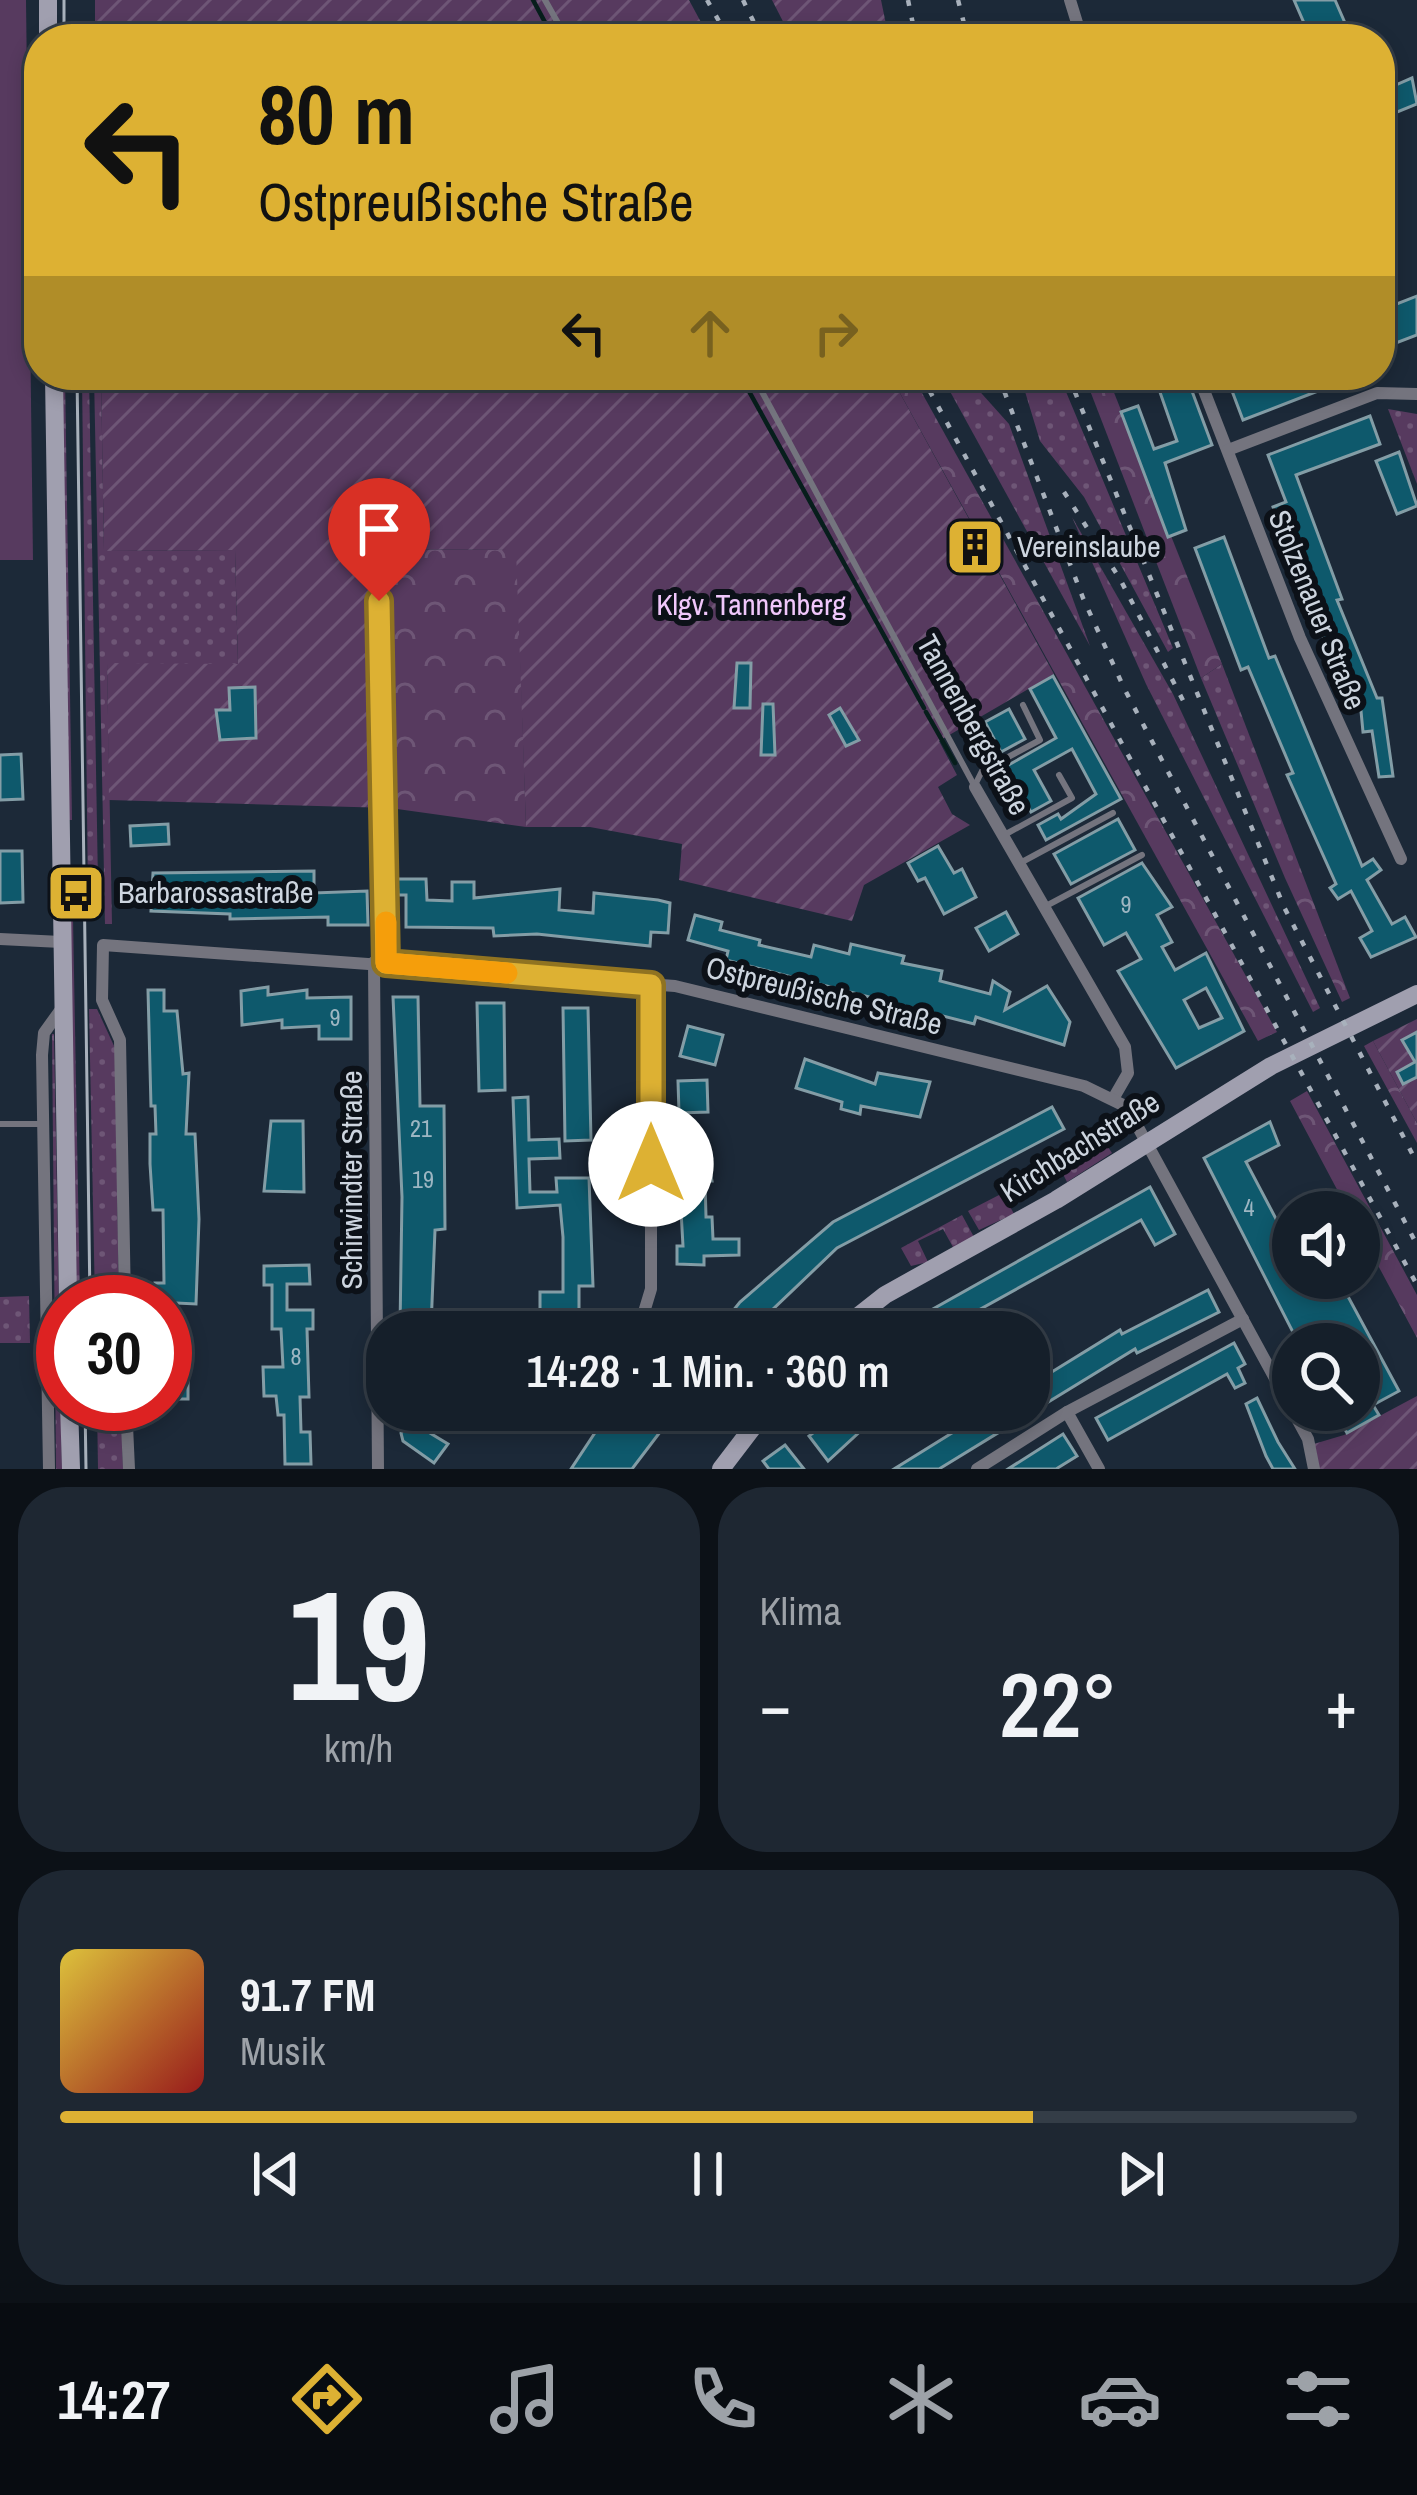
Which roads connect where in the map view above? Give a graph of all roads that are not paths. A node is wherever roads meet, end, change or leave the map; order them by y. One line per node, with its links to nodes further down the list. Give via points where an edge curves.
1 (54, 390): 17 (main road)
2 (761, 390): 9 (lane, Tannenbergstraße)
3 (1204, 390): 5 (street, Stolzenauer Straße)
4 (1417, 394): 5 (street, via 1377,393)
5 (1228, 450): 13 (street, Stolzenauer Straße, via 1316,676)
6 (378, 557): 18 (lane)
7 (1023, 705): 9 (lane, via 1040,740 982,771)
8 (1058, 775): 11 (lane, via 1072,798)
9 (975, 787): 11 (street, Tannenbergstraße)
10 (1113, 813): 14 (lane)
11 (1006, 834): 14 (street, Tannenbergstraße)
12 (1142, 855): 15 (lane)
13 (1401, 860)
14 (1022, 862): 15 (street, Tannenbergstraße)
15 (1046, 906): 22 (street, Tannenbergstraße, via 1130,1060)
16 (0, 939): 17 (street)
17 (61, 942): 21 (main road)
18 (380, 962): 19 (street, Ostpreußische Straße); 27 (street, Ostpreußische Straße, via 103,945 102,1000 120,1040); 39 (street, Schirwindter Straße)
19 (651, 985): 22 (street, Ostpreußische Straße, via 902,1039); 28 (street, via 651,1289)
20 (1417, 994): 25 (main road, Kirchbachstraße)
21 (62, 1007): 24 (street, via 44,1034); 26 (main road)
22 (1113, 1099): 25 (street)
23 (0, 1124): 24 (lane)
24 (43, 1124): 36 (street)
25 (1148, 1139): 29 (main road, Kirchbachstraße); 30 (street)
26 (67, 1275)
27 (124, 1275)
28 (644, 1311)
29 (865, 1311)
30 (1244, 1319): 31 (street); 42 (street, via 1308,1439)
31 (1067, 1412): 40 (street); 41 (street)
32 (70, 1431): 37 (main road)
33 (127, 1431): 38 (street)
34 (752, 1431): 35 (main road)
35 (730, 1464)
36 (49, 1469)
37 (70, 1469)
38 (128, 1469)
39 (378, 1469)
40 (976, 1469)
41 (1099, 1469)
42 (1314, 1469)

